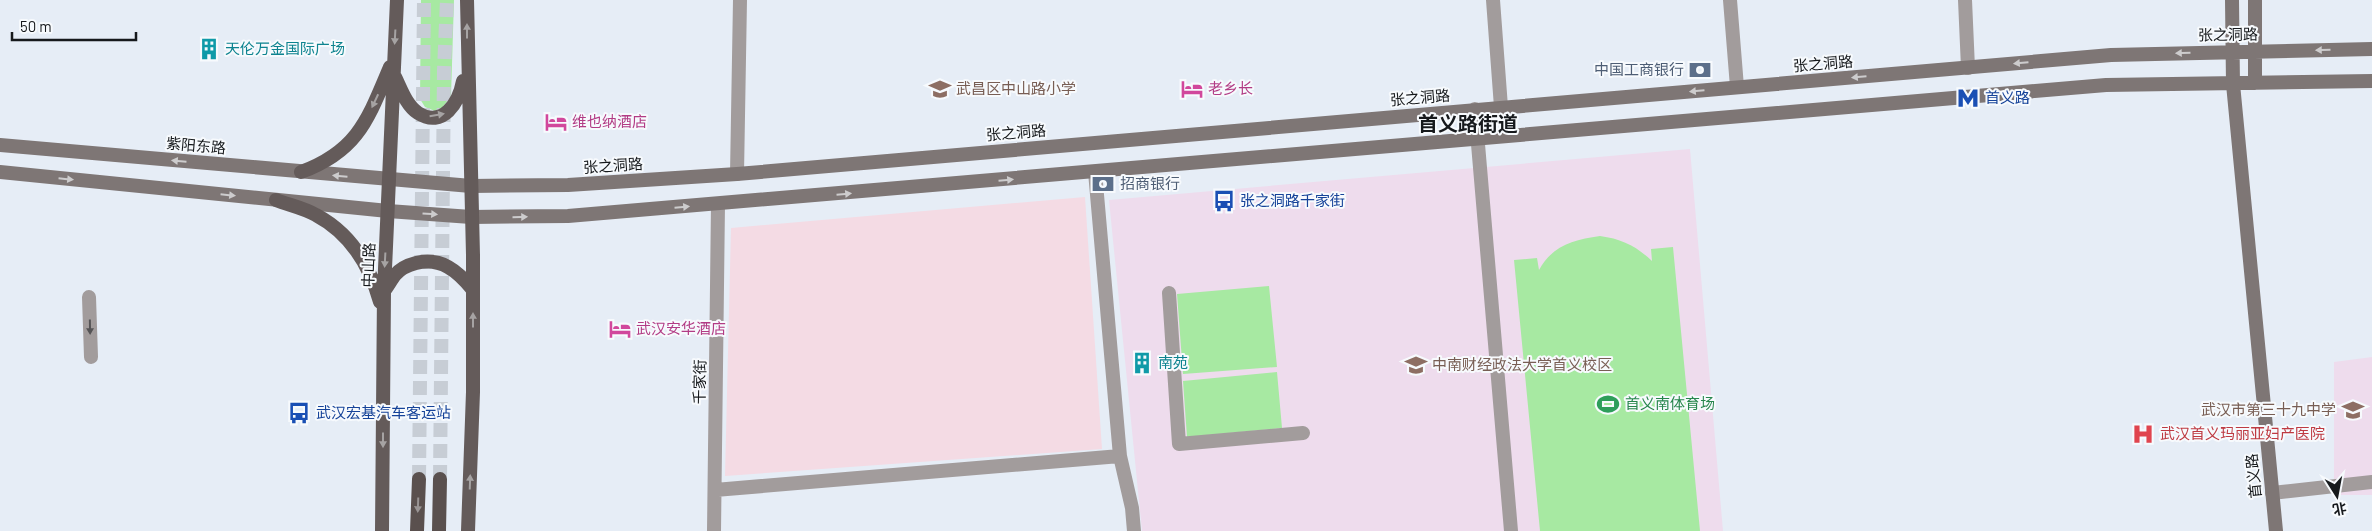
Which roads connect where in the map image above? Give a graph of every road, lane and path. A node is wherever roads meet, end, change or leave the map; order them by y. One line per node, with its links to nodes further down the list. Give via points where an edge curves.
1 (397, 0): 12 (main road, 中山路, one-way to 12)
2 (466, 0): 13 (main road, one-way to 2)
3 (740, 0): 29 (street)
4 (1493, 0): 20 (street)
5 (1730, 0): 19 (street)
6 (1965, 0): 14 (street)
7 (2232, 0): 10 (main road, 首义路)
8 (2255, 0): 11 (main road)
9 (2372, 49): 11 (main road, 张之洞路, one-way to 11)
10 (2232, 51): 11 (main road, 张之洞路); 14 (main road, 张之洞路, one-way to 14, via 2111,55); 18 (main road, 首义路)
11 (2255, 51): 17 (main road)
12 (394, 57): 15 (main road, 中山路); 27 (main road, one-way to 27, via 374,104 350,143 323,164)
13 (466, 61): 15 (main road, one-way to 13, via 412,107 427,117 438,117 456,104); 33 (main road)
14 (1968, 68): 19 (main road, 张之洞路, one-way to 19)
15 (394, 74): 32 (main road, 中山路)
16 (2372, 81): 17 (main road)
17 (2255, 83): 18 (main road)
18 (2233, 84): 22 (main road, via 2106,85); 50 (main road, 首义路)
19 (1737, 87): 20 (main road, 张之洞路, one-way to 20)
20 (1501, 107): 21 (main road, 张之洞路)
21 (1474, 110): 22 (street); 29 (main road, 张之洞路)
22 (1477, 138): 28 (main road); 57 (street)
23 (0, 140): 25 (main road)
24 (0, 145): 25 (main road, 紫阳东路)
25 (40, 149): 27 (main road, 紫阳东路, one-way to 25)
26 (0, 172): 30 (main road)
27 (301, 172): 32 (main road, 紫阳东路, one-way to 27)
28 (1095, 172): 35 (main road, one-way to 28); 45 (street)
29 (737, 174): 33 (main road, 张之洞路, via 568,185)
30 (40, 176): 31 (main road); 34 (main road, one-way to 34)
31 (0, 178)
32 (389, 181): 33 (main road, 张之洞路); 36 (main road, 中山路)
33 (470, 186): 37 (main road)
34 (276, 200): 36 (main road); 42 (main road, via 315,214 343,233 369,270)
35 (718, 204): 37 (main road, one-way to 35, via 568,216); 49 (street, 千家街)
36 (388, 211): 37 (main road, one-way to 37); 39 (main road, 中山路, one-way to 39)
37 (471, 217): 38 (main road)
38 (473, 290): 39 (main road, via 449,267 436,262 422,262 396,273); 54 (main road, one-way to 38)
39 (384, 291): 42 (main road, 中山路)
40 (1169, 294): 44 (street, via 1179,444)
41 (90, 297): 43 (street, one-way to 43)
42 (384, 315): 51 (main road, 中山路, one-way to 51)
43 (91, 357)
44 (1303, 433)
45 (1120, 456): 49 (street); 56 (street)
46 (440, 478): 53 (highway)
47 (419, 479): 52 (highway, one-way to 52)
48 (2372, 482): 50 (street)
49 (715, 490): 55 (street, 千家街)
50 (2272, 493): 58 (main road, 首义路)
51 (382, 531)
52 (417, 531)
53 (439, 531)
54 (468, 531)
55 (714, 531)
56 (1134, 531)
57 (1511, 531)
58 (2276, 531)

